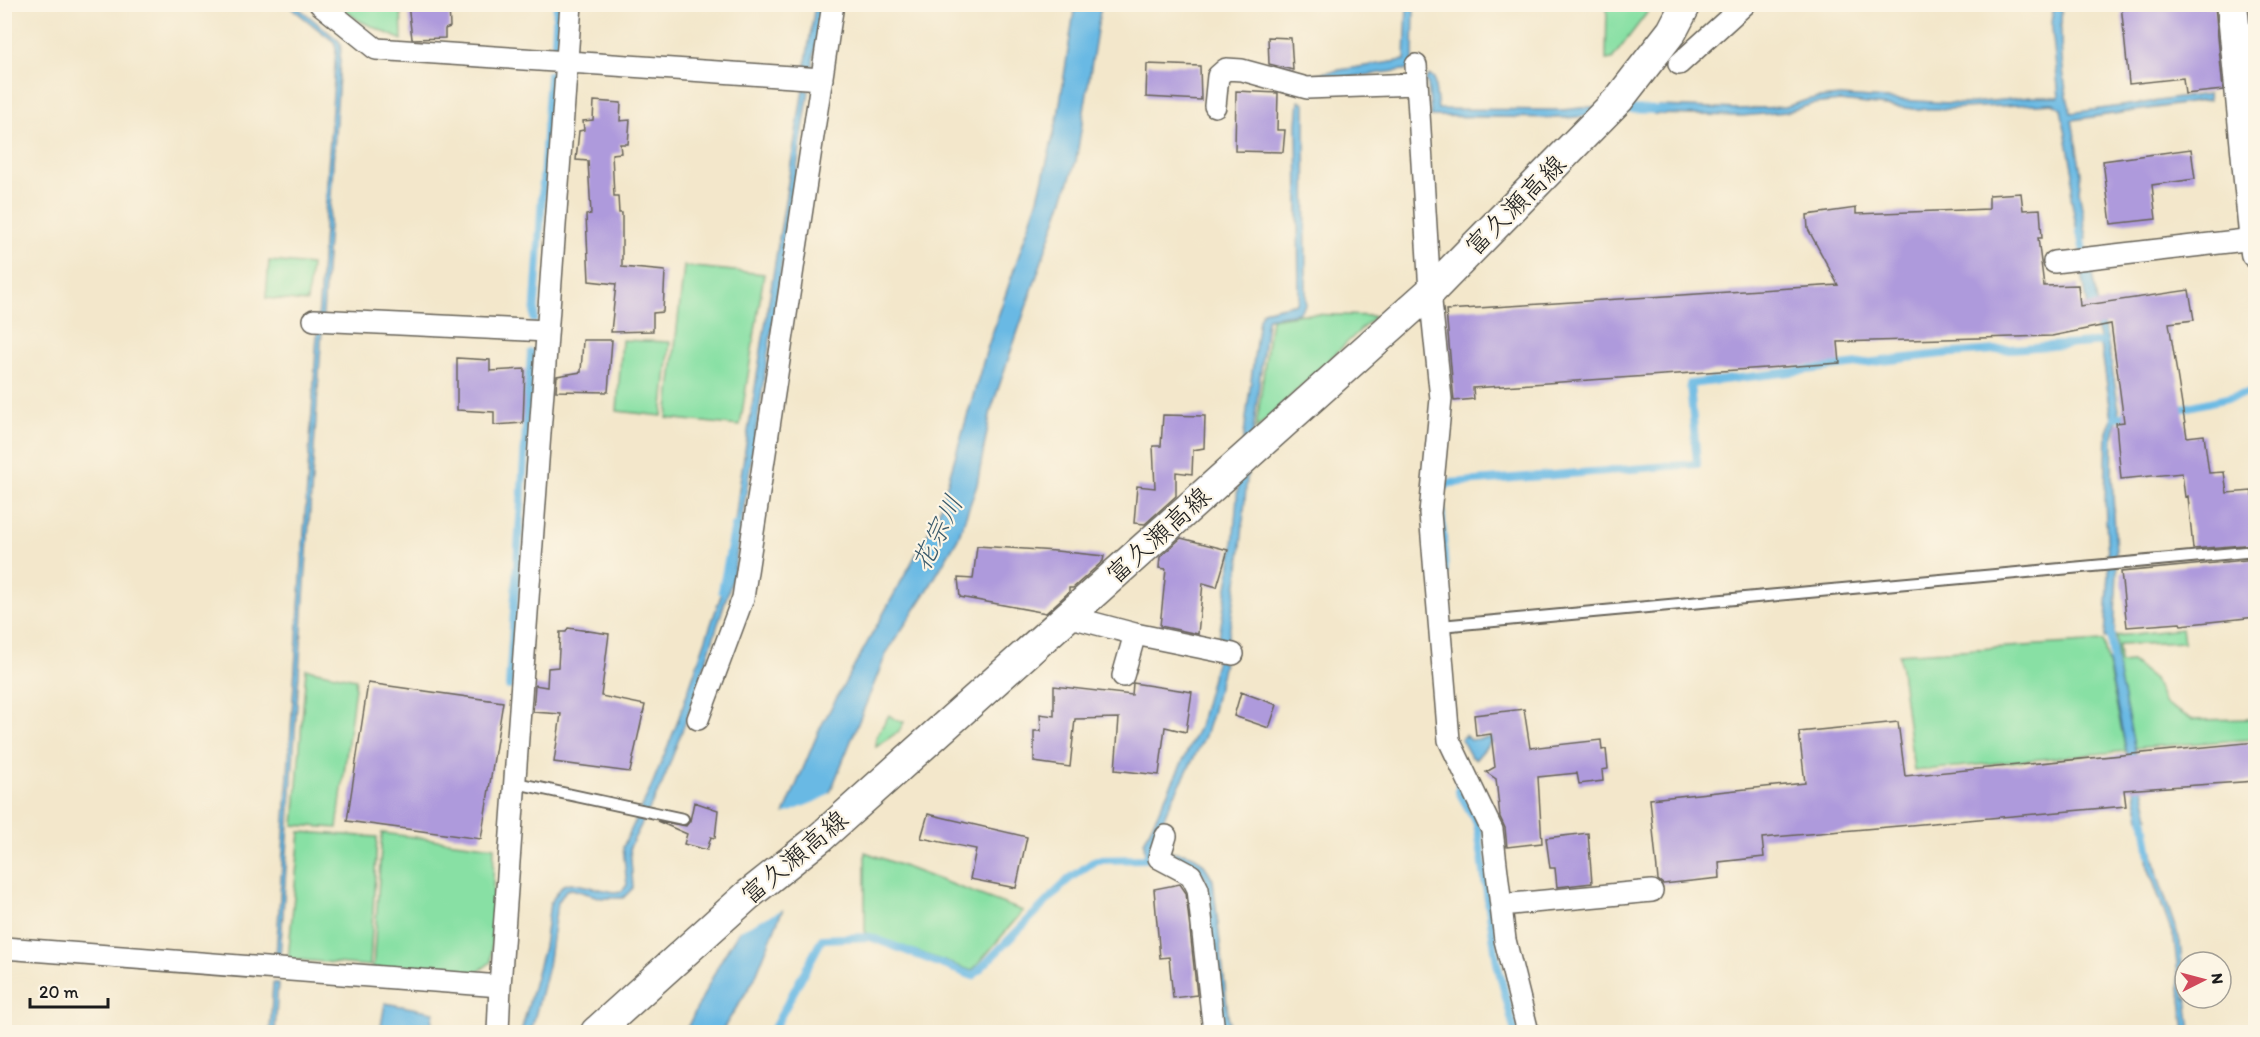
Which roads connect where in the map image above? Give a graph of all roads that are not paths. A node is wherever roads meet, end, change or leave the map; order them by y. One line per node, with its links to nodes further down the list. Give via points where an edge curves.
1 (320, 4): 7 (street, via 376,49)
2 (571, 4): 7 (street)
3 (833, 4): 9 (street)
4 (1686, 4): 13 (main road, 富久瀬高線, via 1672,31 1620,99)
5 (1745, 4): 8 (street)
6 (2232, 4): 11 (main road)
7 (567, 63): 9 (street); 15 (street)
8 (1679, 64)
9 (822, 79): 22 (street, via 743,598)
10 (1215, 105): 13 (street, via 1218,76 1226,69 1307,88 1416,74)
11 (2255, 246): 12 (street)
12 (2054, 262)
13 (1430, 292): 17 (main road, 富久瀬高線); 18 (street, via 1441,399 1430,513)
14 (314, 320): 15 (street)
15 (547, 331): 23 (street)
16 (2256, 551): 18 (lane)
17 (1067, 616): 19 (street); 31 (main road, 富久瀬高線)
18 (1440, 626): 27 (street, via 1449,740 1492,830)
19 (1135, 634): 20 (street); 21 (street)
20 (1233, 654)
21 (1123, 676)
22 (698, 719)
23 (516, 783): 24 (lane); 29 (street)
24 (683, 819)
25 (1166, 836): 32 (street, via 1159,858 1191,875 1198,889)
26 (1652, 891): 27 (street)
27 (1501, 905): 33 (street, via 1505,940)
28 (4, 948): 29 (street)
29 (500, 986): 30 (street)
30 (498, 1032)
31 (596, 1032)
32 (1214, 1032)
33 (1528, 1032)

